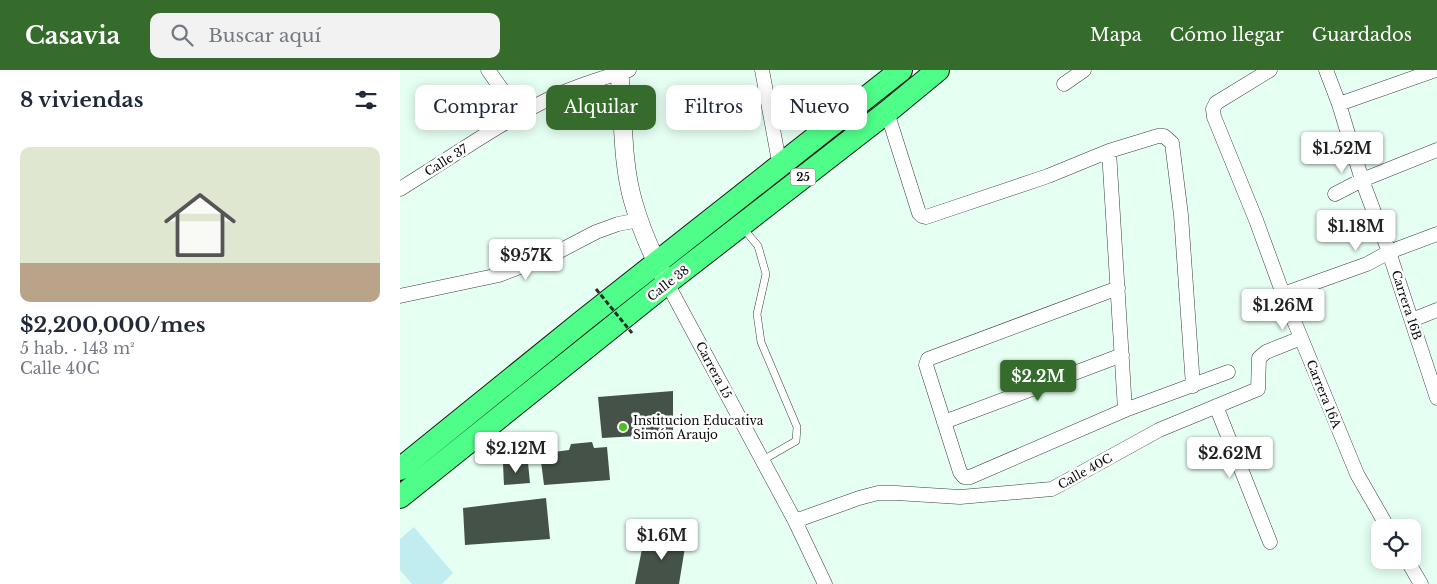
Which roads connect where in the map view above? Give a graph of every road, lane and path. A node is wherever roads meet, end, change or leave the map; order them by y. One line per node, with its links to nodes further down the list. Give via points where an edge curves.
1 (488, 70): 11 (street)
2 (762, 70): 18 (street)
3 (938, 70): 14 (highway, Calle 38 / 25)
4 (1084, 70): 10 (street)
5 (1270, 70): 29 (street, Carrera 16A, via 1216,103 1213,109)
6 (1326, 70): 12 (street, Carrera 16B)
7 (1436, 70): 12 (street)
8 (623, 71): 13 (street, Calle 37); 22 (street, via 628,175)
9 (897, 72): 18 (highway, Calle 38 / 25)
10 (1064, 84)
11 (499, 85)
12 (1339, 104): 19 (street, Carrera 16B)
13 (536, 106)
14 (887, 112): 17 (street, via 919,213 926,217 1048,176); 23 (highway, Calle 38 / 25)
15 (494, 130): 20 (street, Calle 37)
16 (1437, 150): 19 (street)
17 (1109, 151): 27 (street); 37 (street, via 1158,136 1164,136 1172,143 1181,215)
18 (780, 167): 26 (highway, Calle 38 / 25)
19 (1362, 180): 21 (street); 25 (street, Carrera 16B)
20 (400, 188)
21 (1335, 194)
22 (639, 220): 26 (street); 30 (street, via 596,232 536,262 499,275)
23 (742, 225): 26 (highway, Calle 38 / 25); 42 (lane, via 758,246 766,274 757,314 761,342 797,427 796,441)
24 (1437, 234): 25 (street)
25 (1389, 252): 29 (street, via 1366,264); 32 (street, Carrera 16B)
26 (662, 273): 42 (street, Carrera 15); 43 (highway, Calle 38 / 25, via 584,320); 44 (highway, Calle 38 / 25)
27 (1118, 288): 35 (street); 41 (street, via 928,359 926,364)
28 (596, 289): 33 (path, bridge)
29 (1283, 294): 34 (street, Carrera 16A)
30 (400, 296)
31 (1437, 310): 32 (street)
32 (1412, 320): 38 (street, Carrera 16B)
33 (632, 333)
34 (1301, 338): 39 (street, Calle 40C, via 1259,358 1258,389); 45 (street, Carrera 16A, via 1357,474)
35 (1122, 355): 40 (street); 41 (street)
36 (1228, 372): 37 (street)
37 (1193, 386): 40 (street)
38 (1437, 396)
39 (1216, 406): 46 (street, Calle 40C, via 1159,430 1052,489 960,497 878,493); 47 (street)
40 (1125, 410): 41 (street, via 970,477 964,477 960,472)
41 (944, 422)
42 (763, 460): 46 (street, Carrera 15)
43 (400, 469)
44 (400, 497)
45 (1383, 519)
46 (795, 521): 49 (street, Carrera 15)
47 (1270, 542)
48 (1413, 569): 50 (street)
49 (824, 584)
50 (1422, 584)

